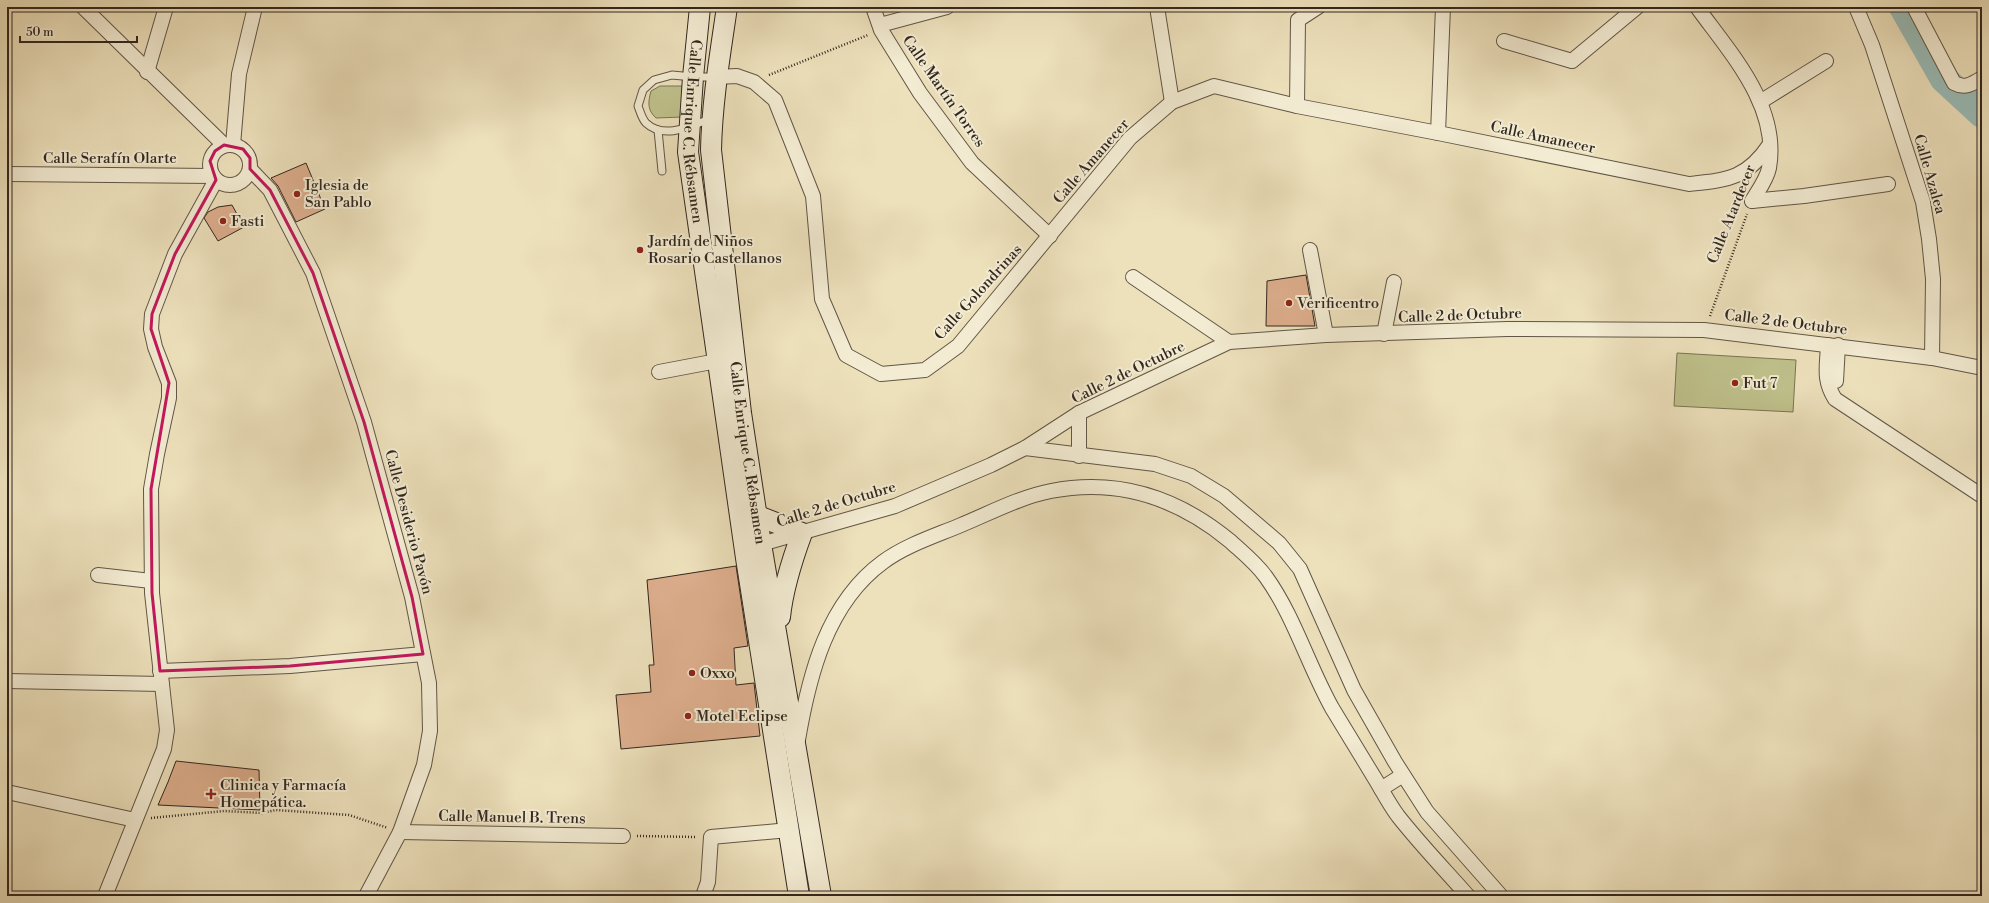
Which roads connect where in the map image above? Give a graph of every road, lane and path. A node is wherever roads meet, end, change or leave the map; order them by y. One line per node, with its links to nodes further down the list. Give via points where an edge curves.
1 (83, 7): 18 (street)
2 (166, 7): 18 (street)
3 (255, 7): 31 (street, via 239,74)
4 (700, 7): 19 (main road, Calle Enrique C. Rébsamen)
5 (727, 7): 20 (main road, Calle Enrique C. Rébsamen)
6 (873, 7): 15 (street, Calle Martín Torres)
7 (947, 7): 15 (street)
8 (1157, 7): 23 (street)
9 (1318, 7): 25 (street, via 1298,20)
10 (1443, 7): 29 (street)
11 (1637, 7): 16 (street, via 1572,61)
12 (1697, 7): 24 (street, Calle Atardecer, via 1749,80)
13 (1856, 7): 47 (street, Calle Azalea, via 1872,45 1923,202 1934,279)
14 (1914, 7): 21 (street, via 1954,83 1968,86)
15 (880, 27): 22 (path); 38 (street, Calle Martín Torres, via 920,93 972,163)
16 (1504, 41)
17 (1826, 61): 24 (street)
18 (147, 72): 31 (street)
19 (693, 77): 20 (lane); 27 (main road, Calle Enrique C. Rébsamen); 28 (lane, via 672,75 654,80 643,90 638,106 645,122)
20 (716, 77): 22 (street, via 736,76); 26 (main road, Calle Enrique C. Rébsamen)
21 (1982, 78)
22 (754, 82): 38 (street, Calle Golondrinas, via 776,100 813,196 822,299 846,355 881,374 925,370 958,346)
23 (1172, 102): 25 (street, Calle Amanecer, via 1214,86); 38 (street, Calle Amanecer, via 1130,138)
24 (1760, 102): 30 (street, Calle Atardecer, via 1767,122)
25 (1297, 106): 29 (street, Calle Amanecer)
26 (711, 119): 27 (lane); 55 (main road, Calle Enrique C. Rébsamen, via 711,150 734,361)
27 (689, 126): 28 (lane, via 671,132); 48 (main road, Calle Enrique C. Rébsamen, via 688,152)
28 (658, 130): 33 (lane)
29 (1438, 133): 30 (street, Calle Amanecer, via 1689,184 1725,181 1744,171 1760,158)
30 (1770, 144): 37 (street, Calle Atardecer, via 1769,168)
31 (228, 145): 32 (street, via 243,149 250,158); 35 (street, via 215,151 210,160)
32 (250, 169): 35 (street, via 246,179 237,185 226,185); 62 (street, Calle Desiderio Pavón, via 270,190 313,273 364,422 412,597)
33 (662, 170)
34 (7, 174): 35 (street, Calle Serafín Olarte)
35 (215, 178): 60 (street, via 175,254 152,314 151,329 155,347 170,383 151,489)
36 (1888, 184): 37 (street, via 1804,196)
37 (1752, 200): 42 (path, Calle Atardecer)
38 (1050, 236)
39 (1310, 250): 44 (street)
40 (1133, 277): 45 (street)
41 (1394, 282): 43 (street)
42 (1704, 330): 43 (street, Calle 2 de Octubre, via 1507,330); 46 (street, Calle 2 de Octubre)
43 (1384, 334): 44 (street, Calle 2 de Octubre)
44 (1326, 335): 45 (street, Calle 2 de Octubre)
45 (1229, 342): 51 (street, Calle 2 de Octubre)
46 (1833, 345): 47 (street, Calle 2 de Octubre); 54 (street, via 1835,399)
47 (1932, 358): 49 (street, Calle 2 de Octubre)
48 (717, 361): 50 (street); 58 (main road, Calle Enrique C. Rébsamen)
49 (1982, 368)
50 (659, 372)
51 (1079, 413): 52 (street, Calle 2 de Octubre); 53 (street)
52 (1025, 448): 53 (street); 56 (street, Calle 2 de Octubre, via 991,466 895,506)
53 (1079, 456): 66 (street, via 1155,464 1191,476 1224,496 1279,543 1300,569 1354,690)
54 (1982, 496)
55 (758, 516): 56 (main road); 57 (main road, Calle Enrique C. Rébsamen)
56 (802, 533): 57 (street, Calle 2 de Octubre); 61 (main road, via 790,566)
57 (761, 544): 58 (street, Calle 2 de Octubre); 61 (main road, Calle Enrique C. Rébsamen)
58 (746, 558): 70 (main road, Calle Enrique C. Rébsamen)
59 (98, 574): 60 (street)
60 (152, 581): 63 (street)
61 (778, 639): 65 (main road, Calle Enrique C. Rébsamen)
62 (424, 654): 63 (street); 71 (street, Calle Desiderio Pavón, via 429,683 430,731 424,765)
63 (161, 677): 64 (street); 69 (street, via 167,730 164,749)
64 (7, 681)
65 (796, 752): 67 (street, via 810,682 837,612 856,586 883,562 913,545 1022,499 1048,491 1077,487 1112,487 1147,495 1181,507 1208,523 1241,550 1264,575 1278,596 1331,706); 78 (main road, Calle Enrique C. Rébsamen)
66 (1403, 775): 67 (street); 80 (street, via 1427,812)
67 (1381, 789): 79 (street, via 1397,815)
68 (7, 792): 69 (street)
69 (135, 820): 71 (path, via 224,810 262,813 276,810 349,815); 74 (street)
70 (789, 830): 73 (street); 77 (main road, Calle Enrique C. Rébsamen)
71 (400, 832): 72 (street, Calle Manuel B. Trens); 75 (street, Calle Desiderio Pavón)
72 (623, 836): 73 (path)
73 (711, 837): 76 (street, via 708,882)
74 (105, 896)
75 (366, 896)
76 (703, 896)
77 (799, 896)
78 (821, 896)
79 (1468, 896)
80 (1501, 896)

